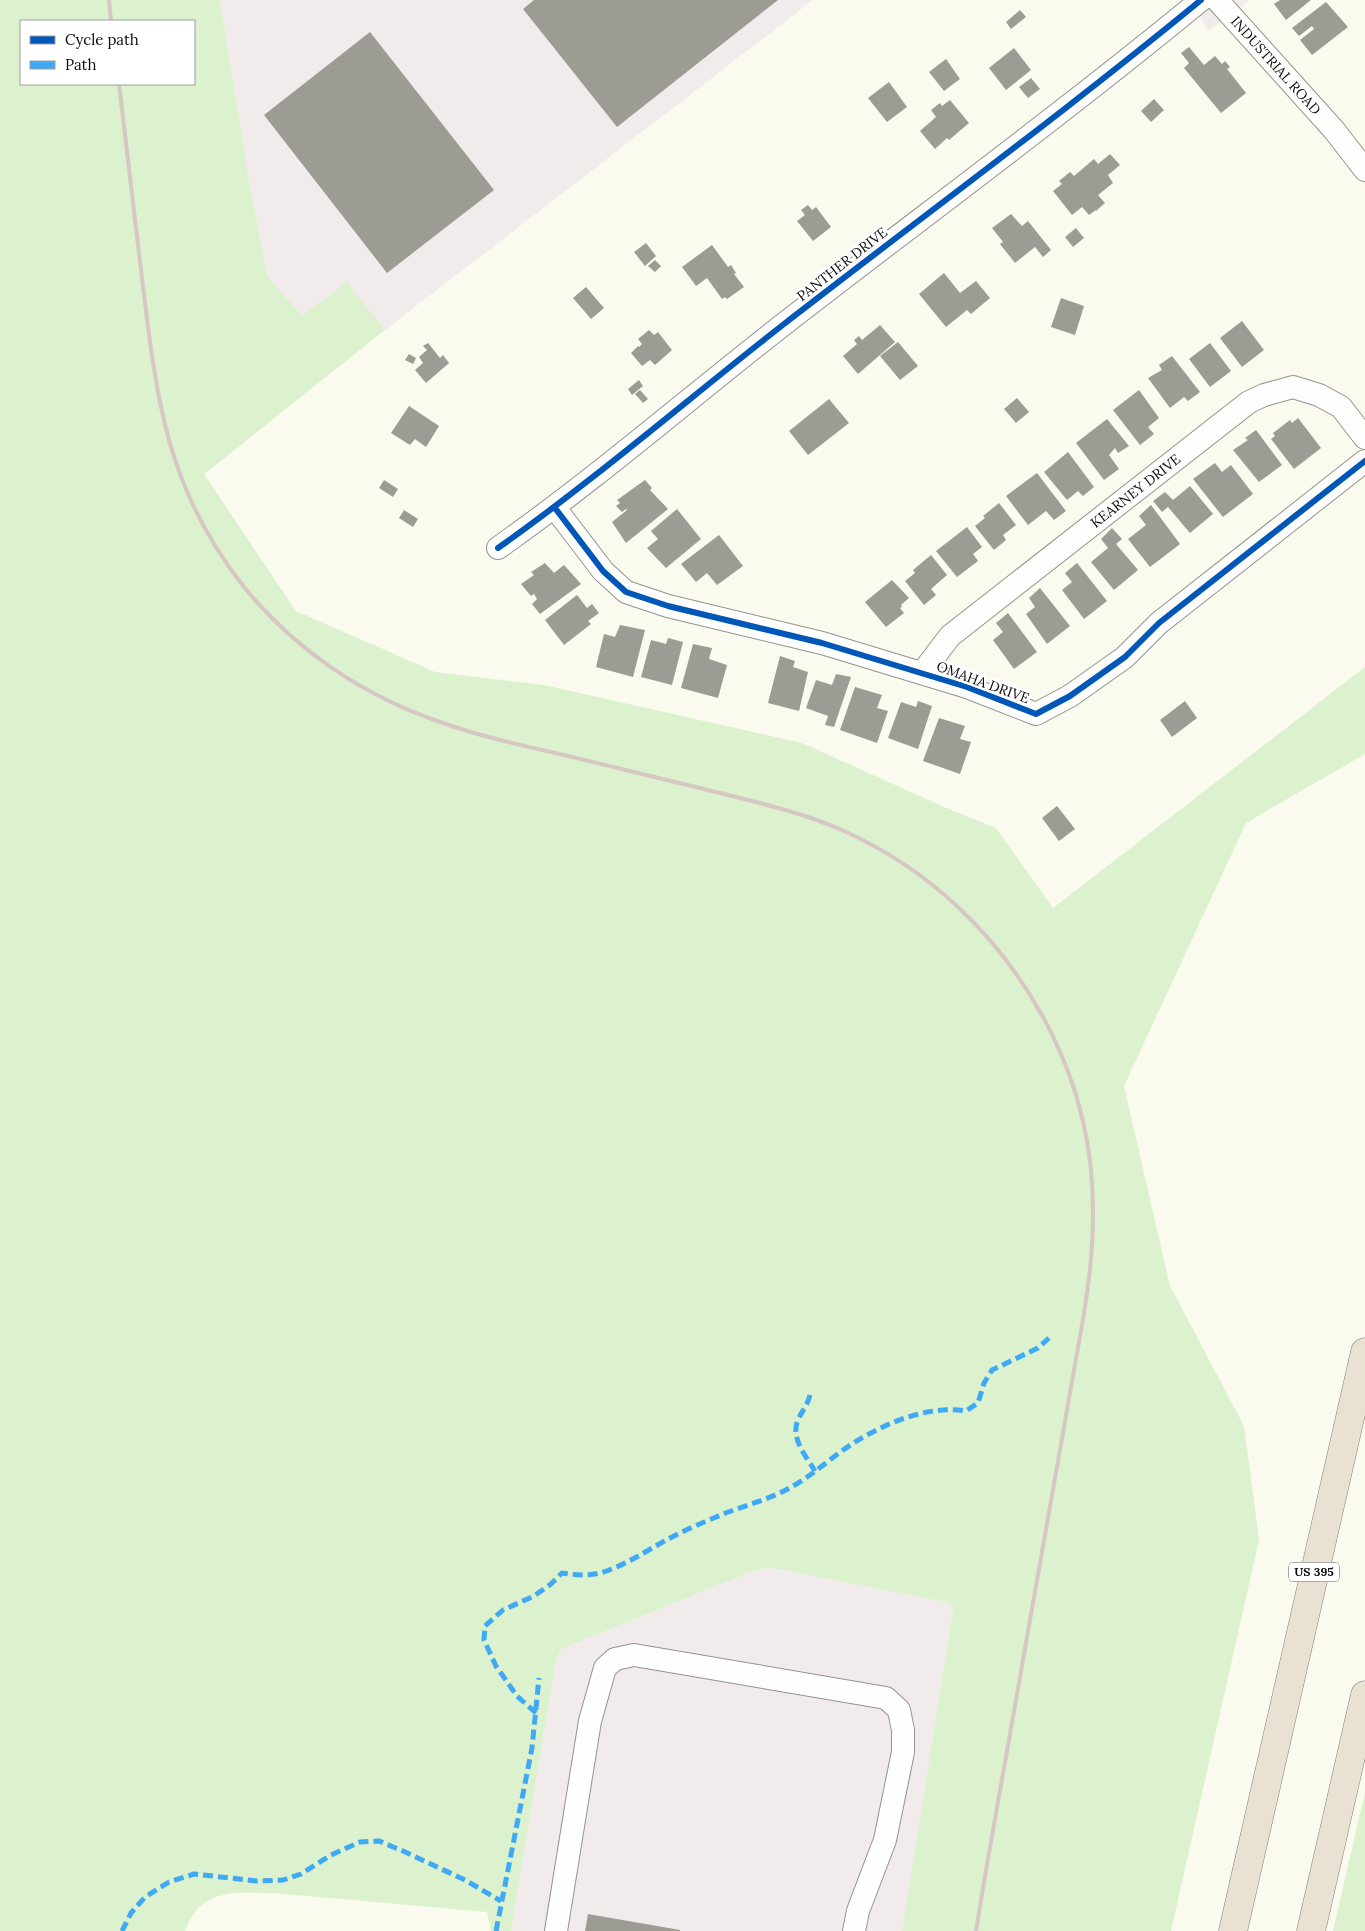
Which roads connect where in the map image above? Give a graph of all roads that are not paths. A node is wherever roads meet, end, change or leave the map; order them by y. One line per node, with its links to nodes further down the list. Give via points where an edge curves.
1 (1200, 0): 6 (street, PANTHER DRIVE, via 1082,96 782,326)
2 (1217, 0): 3 (street, INDUSTRIAL ROAD, via 1334,130)
3 (1365, 170)
4 (1365, 438): 8 (street, KEARNEY DRIVE, via 1341,407 1319,395 1293,387 1264,394 1249,402 950,636)
5 (1365, 461): 8 (street, OMAHA DRIVE, via 1160,623 1125,657 1070,696 1036,714)
6 (555, 508): 7 (street, PANTHER DRIVE); 8 (street, OMAHA DRIVE, via 603,571 626,592 668,606 822,642)
7 (498, 548)
8 (922, 673)
9 (1365, 1352): 13 (highway, US 395)
10 (1365, 1695): 14 (highway)
11 (556, 1931): 12 (street, via 590,1721 605,1668 615,1659 634,1654 886,1698 899,1710 903,1752 897,1788 885,1840 858,1911)
12 (854, 1931)
13 (1233, 1931)
14 (1311, 1931)

